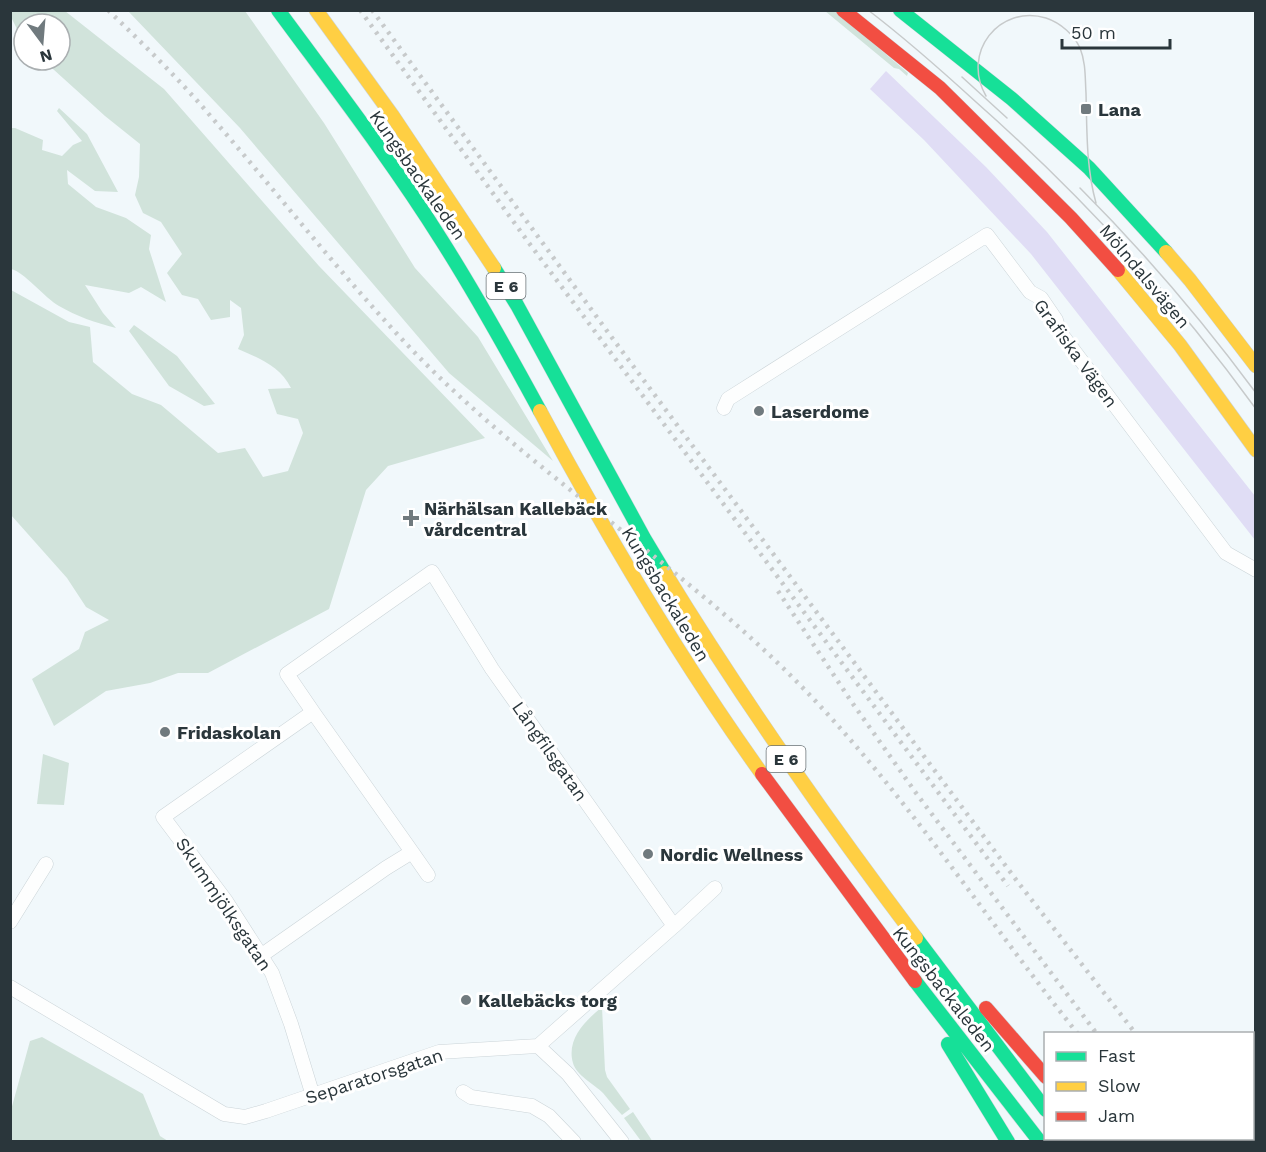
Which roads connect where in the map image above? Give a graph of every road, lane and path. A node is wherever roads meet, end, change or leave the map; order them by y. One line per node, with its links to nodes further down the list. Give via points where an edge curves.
1 (278, 10): 18 (main road, Kungsbackaleden / E 6, via 462,272 618,552 695,677)
2 (316, 10): 16 (main road, Kungsbackaleden / E 6, via 457,208 494,267 644,538 720,662 827,818)
3 (843, 10): 7 (main road, Mölndalsvägen, via 940,88 1071,218 1180,345)
4 (900, 10): 5 (main road, Mölndalsvägen, via 1032,116 1089,168 1153,237)
5 (1256, 366)
6 (724, 408): 8 (street, Grafiska Vägen, via 728,399 987,235 1030,292 1041,298 1059,331 1226,553)
7 (1256, 450)
8 (1256, 570)
9 (313, 712): 10 (street); 15 (street, Långfilsgatan, via 287,674 432,572 492,669); 17 (street, Skummjölksgatan, via 164,817)
10 (412, 852): 12 (street); 17 (street)
11 (46, 864): 14 (street)
12 (428, 875)
13 (715, 888): 15 (street)
14 (10, 922)
15 (674, 926): 20 (street)
16 (911, 931): 21 (main road); 24 (main road, Kungsbackaleden / E 6)
17 (262, 955): 23 (street, Skummjölksgatan, via 291,1024)
18 (903, 967): 27 (main road); 28 (main road, Kungsbackaleden / E 6)
19 (10, 987): 23 (street, Separatorsgatan, via 224,1114 245,1117)
20 (537, 1046): 23 (street, Separatorsgatan, via 438,1052); 26 (street, via 568,1074)
21 (1044, 1075)
22 (463, 1092): 25 (street, via 471,1097 531,1106 549,1116)
23 (313, 1096)
24 (1044, 1107)
25 (574, 1142)
26 (622, 1142)
27 (1008, 1142)
28 (1040, 1142)

